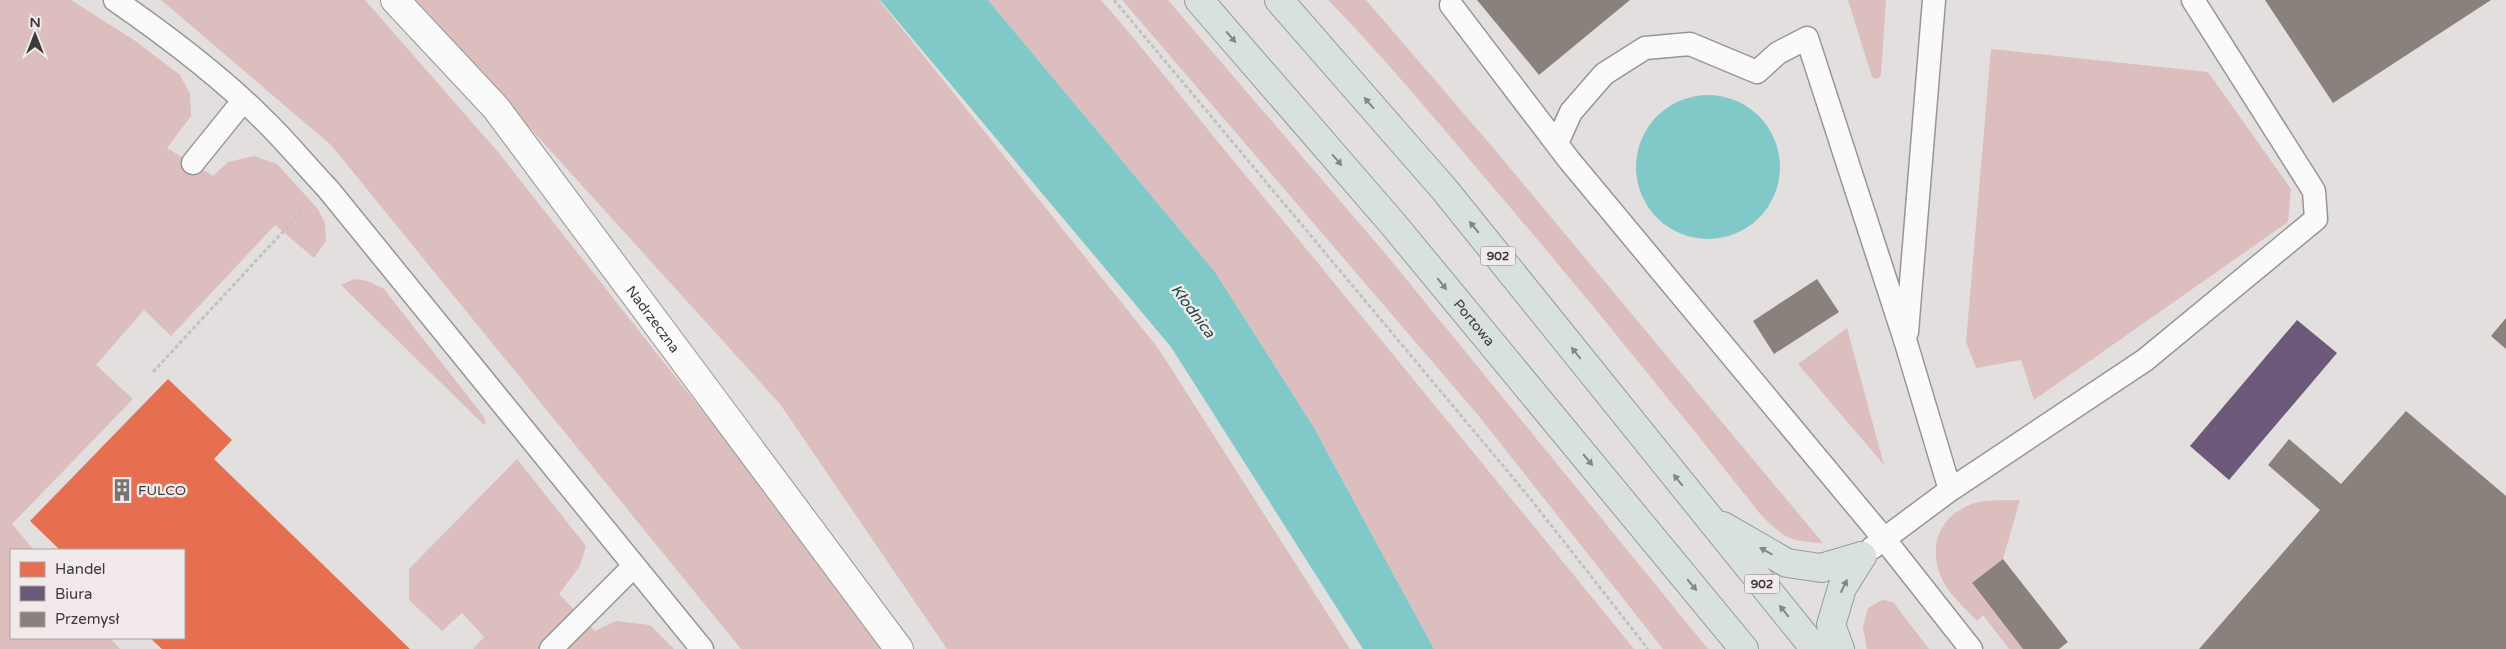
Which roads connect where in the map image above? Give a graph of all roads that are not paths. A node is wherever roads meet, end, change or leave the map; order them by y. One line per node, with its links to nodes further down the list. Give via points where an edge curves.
1 (115, 0): 8 (lane, via 160,31)
2 (396, 0): 19 (street, Nadrzeczna, via 496,108)
3 (1199, 0): 20 (main road, Portowa, one-way to 20, via 1393,224)
4 (1279, 0): 13 (main road, 902, one-way to 4, via 1444,189)
5 (1934, 0): 11 (lane)
6 (2192, 0): 12 (lane, via 2314,191 2316,219 2145,360)
7 (1451, 5): 9 (lane)
8 (243, 101): 10 (lane); 16 (lane, via 326,186)
9 (1557, 143): 11 (lane, via 1571,112 1604,74 1645,48 1690,44 1757,72 1778,53 1807,38); 14 (lane)
10 (193, 163)
11 (1906, 343): 12 (lane)
12 (1950, 490): 14 (lane)
13 (1709, 518): 15 (main road, one-way to 13, via 1820,568 1787,562); 21 (main road, 902, one-way to 13)
14 (1885, 540): 15 (lane); 23 (lane)
15 (1862, 556): 22 (main road, one-way to 15, via 1831,625 1842,588)
16 (634, 566): 17 (lane); 18 (lane)
17 (551, 649)
18 (702, 649)
19 (899, 649)
20 (1744, 649)
21 (1815, 649)
22 (1840, 649)
23 (1971, 649)

